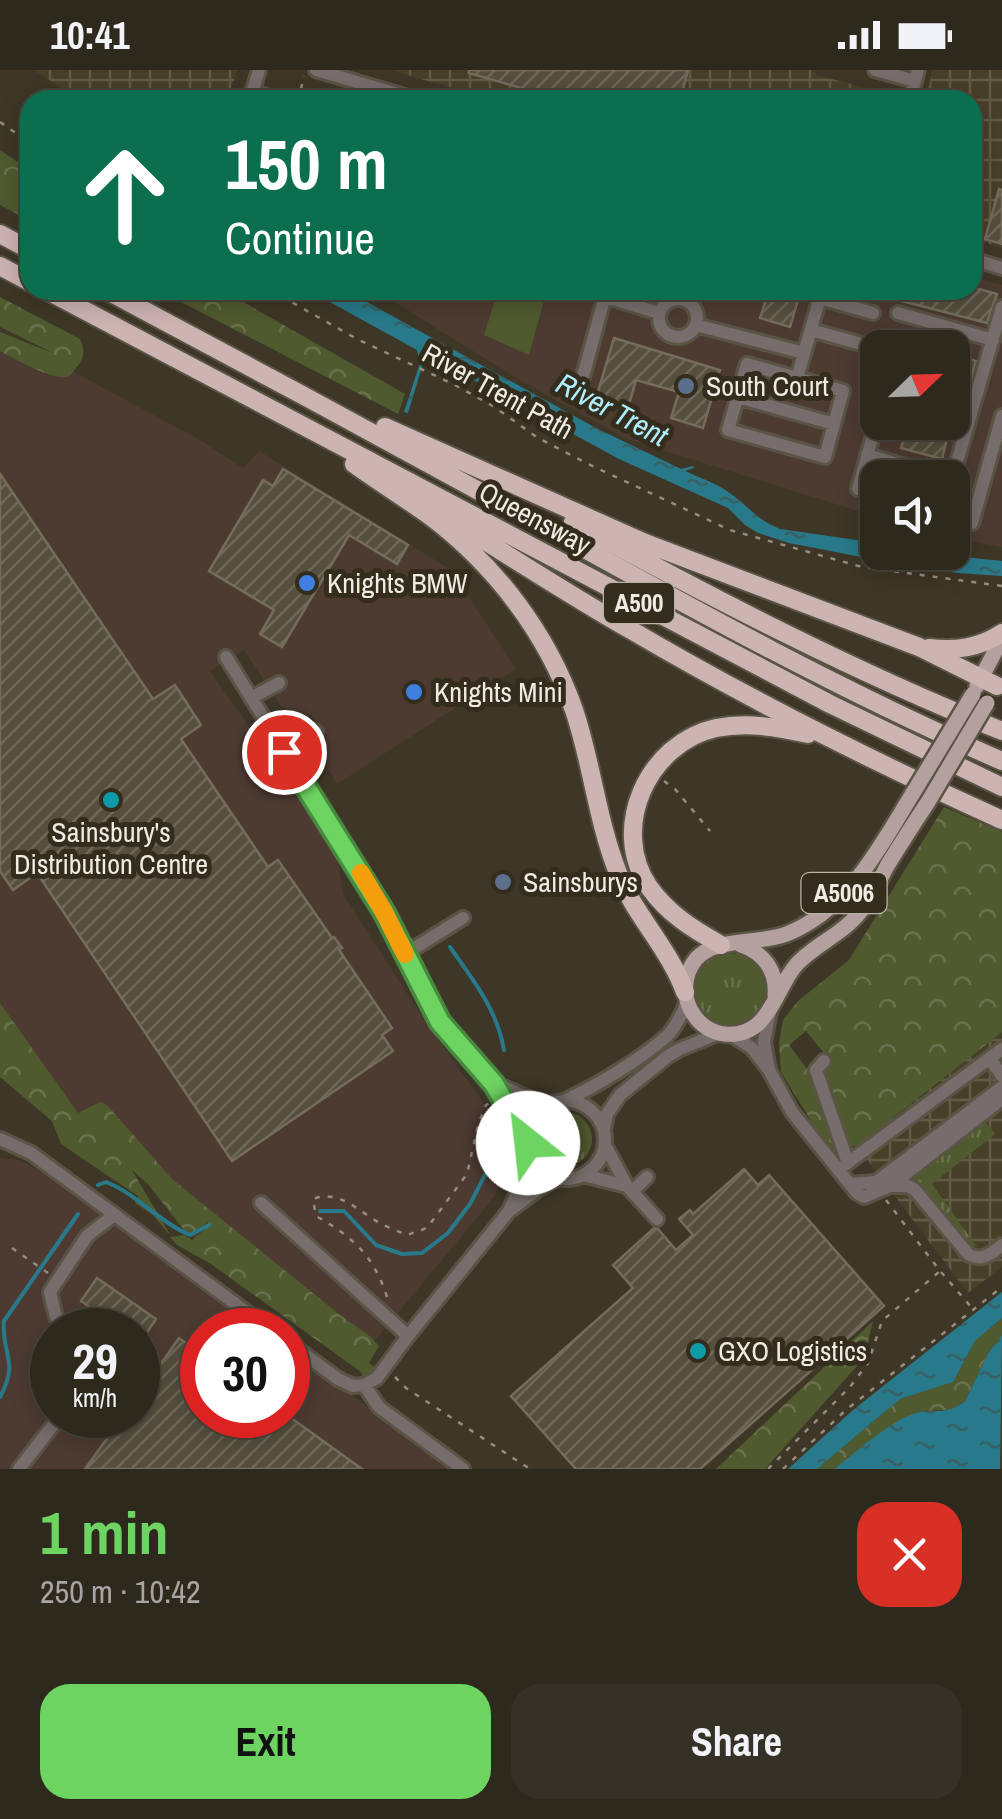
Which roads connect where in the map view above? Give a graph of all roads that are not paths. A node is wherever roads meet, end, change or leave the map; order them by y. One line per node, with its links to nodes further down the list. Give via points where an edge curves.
1 (875, 70): 3 (street)
2 (310, 72): 4 (street)
3 (916, 76)
4 (369, 77): 5 (street)
5 (397, 90)
6 (65, 300): 27 (highway, Queensway / A500)
7 (125, 300): 24 (highway, Queensway / A500)
8 (605, 300): 23 (street)
9 (618, 300): 15 (street)
10 (672, 300): 15 (street)
11 (688, 300): 17 (street)
12 (819, 300): 19 (street)
13 (837, 300): 16 (street)
14 (898, 312): 18 (street)
15 (659, 313): 17 (street, via 670,335 688,334)
16 (873, 313)
17 (696, 324): 21 (street)
18 (999, 326): 26 (street)
19 (811, 330): 20 (street); 21 (street)
20 (860, 344)
21 (804, 353): 22 (street)
22 (797, 378): 25 (street, via 747,364); 29 (street, via 843,391)
23 (582, 380)
24 (301, 393): 31 (highway); 47 (highway, Queensway / A500, via 726,627)
25 (738, 397): 29 (street); 29 (street, via 728,430 824,457)
26 (971, 412): 34 (street)
27 (278, 414): 45 (highway, via 627,628); 48 (highway, Queensway / A500); 53 (highway, via 460,540 528,618 574,709 620,878)
28 (1002, 416): 36 (street)
29 (834, 424)
30 (871, 440): 32 (street)
31 (436, 448): 38 (highway, via 645,543); 44 (highway, via 694,588)
32 (867, 455): 33 (street); 35 (street)
33 (884, 460)
34 (956, 460)
35 (858, 489)
36 (972, 523)
37 (1002, 635): 38 (highway, via 963,650); 41 (main road, A5006)
38 (918, 648): 41 (highway)
39 (226, 658): 42 (street)
40 (279, 682): 42 (street)
41 (988, 688): 51 (main road, A5006, bridge, via 854,884 832,906 786,935); 54 (main road, A5006, bridge, via 860,912 799,961)
42 (251, 698): 46 (street)
43 (316, 731): 46 (street)
44 (1002, 731)
45 (837, 741): 49 (highway); 51 (highway, via 751,725 712,729 671,750 650,772 634,817 634,842 648,885 685,925)
46 (284, 752): 52 (street)
47 (1002, 761)
48 (1002, 787)
49 (1002, 820)
50 (463, 918): 52 (street)
51 (729, 944): 53 (main road, via 696,959); 54 (main road, via 756,952 770,966 776,985)
52 (405, 954): 61 (street, via 440,1022)
53 (686, 997): 55 (main road, via 701,1024); 64 (street, via 668,1035)
54 (772, 1005): 55 (main road, via 752,1029); 59 (street, via 764,1042)
55 (725, 1034): 59 (street, via 752,1048); 66 (street, via 680,1049 620,1095 607,1114)
56 (1002, 1049): 57 (street)
57 (990, 1059): 60 (street); 70 (street)
58 (824, 1061): 70 (street, via 816,1070)
59 (769, 1070): 70 (street, via 792,1112)
60 (1002, 1076)
61 (494, 1084): 65 (street); 68 (street)
62 (1002, 1087): 74 (street, via 876,1182)
63 (1002, 1099): 76 (street)
64 (564, 1101): 65 (street); 66 (street, via 589,1108)
65 (548, 1106): 68 (street, via 532,1121)
66 (604, 1138): 71 (street, via 600,1160); 75 (street)
67 (0, 1139): 79 (street, via 31,1153)
68 (528, 1143): 69 (street)
69 (532, 1159): 73 (street); 78 (street)
70 (843, 1166): 74 (street)
71 (583, 1175): 73 (street); 75 (street)
72 (647, 1177): 75 (street)
73 (560, 1178): 78 (street)
74 (850, 1184): 76 (street, via 864,1197)
75 (630, 1189): 80 (street)
76 (885, 1189): 81 (street, via 915,1190 976,1258)
77 (261, 1203): 84 (street)
78 (509, 1212): 84 (street)
79 (114, 1215): 82 (street, via 88,1236 50,1292); 83 (street)
80 (657, 1219)
81 (1002, 1245)
82 (54, 1308)
83 (242, 1308)
84 (408, 1336): 86 (street)
85 (310, 1358): 86 (street, via 338,1379)
86 (364, 1385): 89 (street, via 379,1407)
87 (44, 1438): 88 (street)
88 (19, 1469)
89 (463, 1469)

